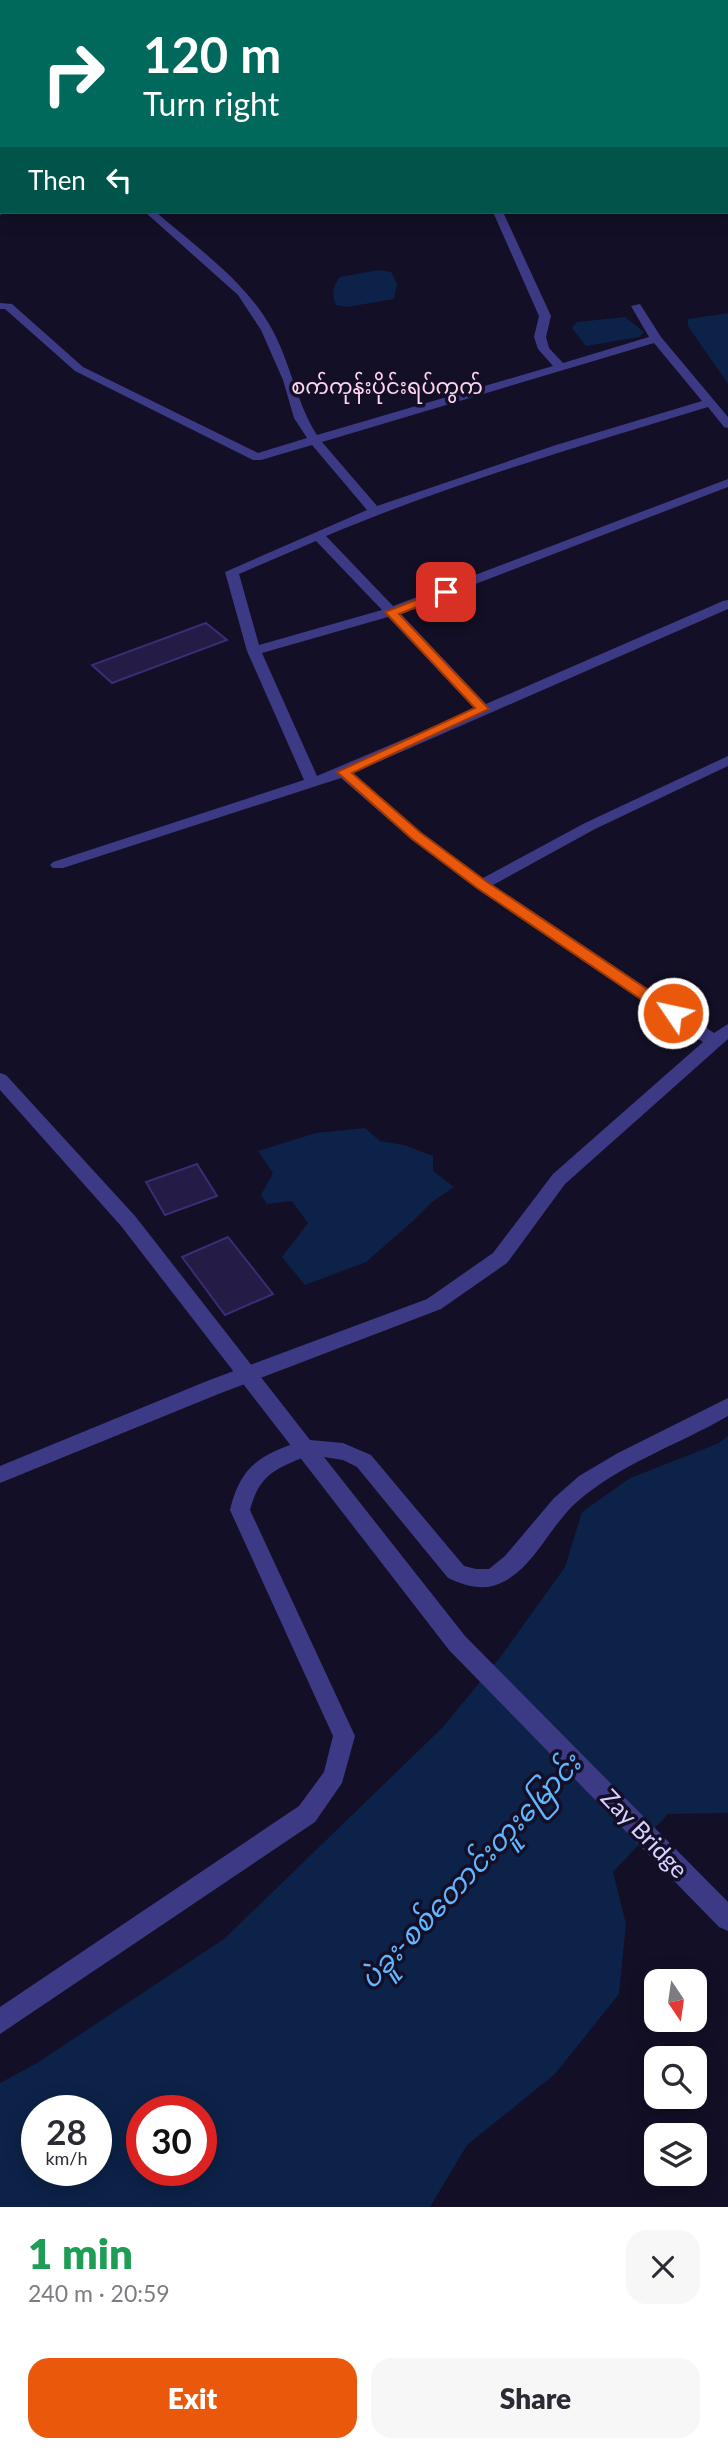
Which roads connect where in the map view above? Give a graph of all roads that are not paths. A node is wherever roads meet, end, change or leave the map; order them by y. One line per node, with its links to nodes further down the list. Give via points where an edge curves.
1 (152, 214): 9 (street, via 242,293 267,330 300,418)
2 (499, 214): 6 (street, via 545,316 540,337 544,349)
3 (0, 306): 9 (street, via 8,306 79,369 257,457)
4 (635, 306): 5 (street)
5 (656, 339): 6 (street); 7 (street)
6 (560, 367): 9 (street)
7 (709, 403): 8 (street); 11 (street)
8 (728, 424)
9 (314, 440): 11 (street)
10 (728, 483): 14 (street)
11 (375, 511): 12 (street)
12 (318, 535): 14 (street); 15 (street, via 232,572)
13 (728, 604): 16 (street)
14 (391, 612): 15 (street); 16 (street)
15 (254, 651): 19 (street)
16 (483, 709): 18 (street)
17 (728, 760): 21 (street, via 590,826)
18 (343, 772): 19 (street); 21 (street, via 416,836)
19 (312, 782): 20 (street)
20 (58, 865)
21 (482, 885): 22 (street)
22 (722, 1036): 24 (street, via 559,1179 500,1258 434,1304)
23 (0, 1079): 24 (street, Zay Bridge, via 128,1221)
24 (249, 1376): 26 (street, Zay Bridge); 27 (street)
25 (728, 1406): 26 (street, via 588,1481 545,1519 508,1567 482,1579 456,1572 364,1461 331,1448)
26 (305, 1448): 28 (street, Zay Bridge, via 457,1643); 29 (street, via 263,1465 245,1486 240,1510 344,1736 334,1776 307,1815)
27 (0, 1475)
28 (723, 1906)
29 (0, 2022)

